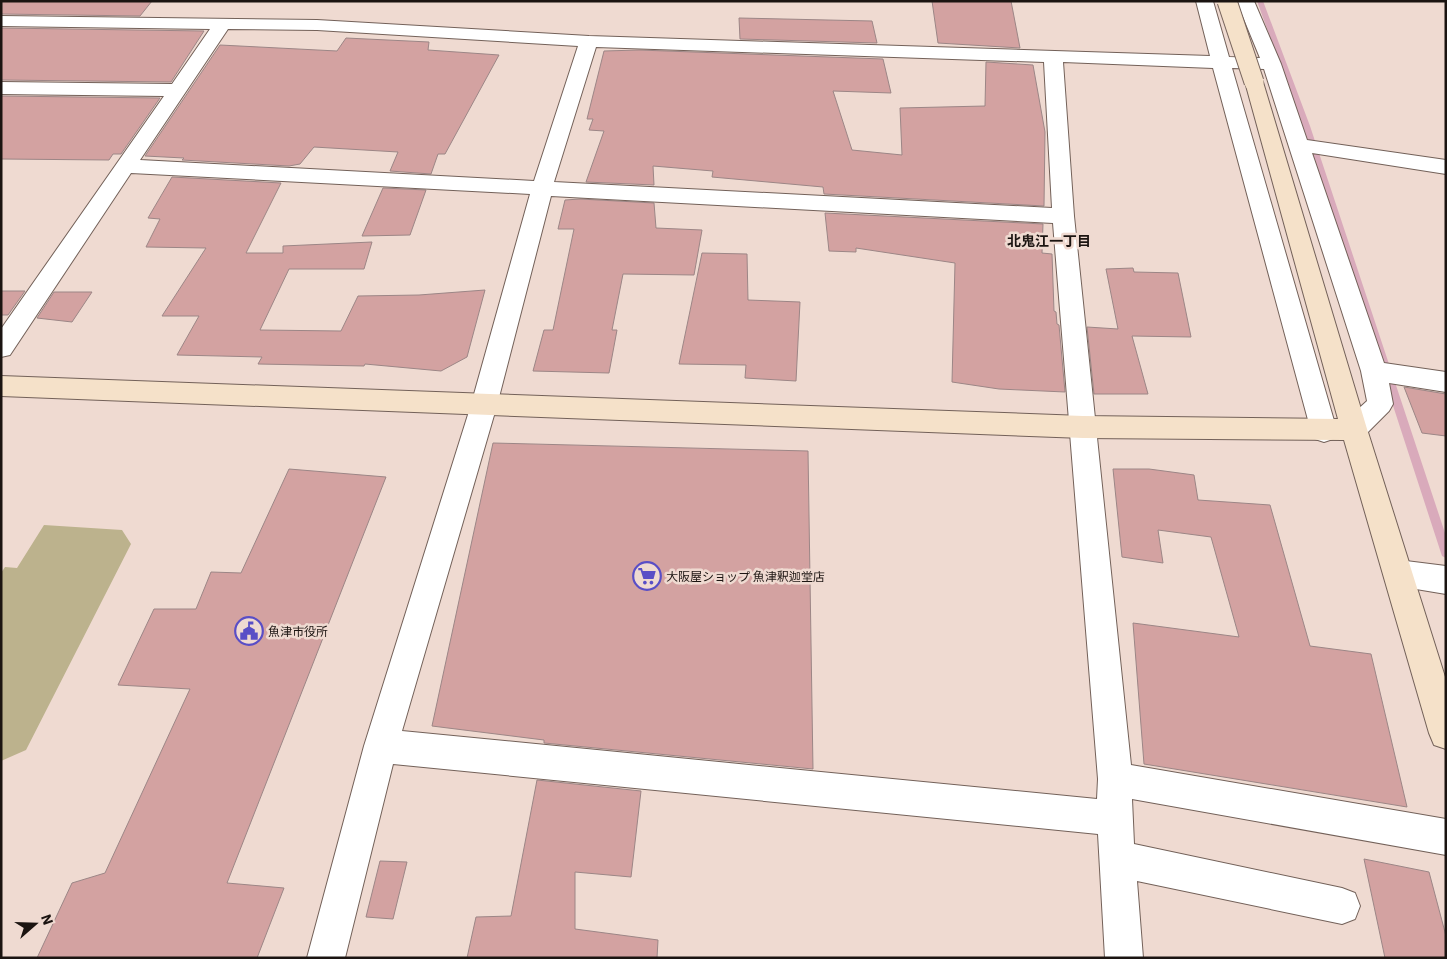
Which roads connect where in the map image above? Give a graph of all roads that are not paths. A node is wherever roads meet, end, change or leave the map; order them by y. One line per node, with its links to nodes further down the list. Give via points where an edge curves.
1 (1204, 1): 8 (street)
2 (1226, 1): 9 (street, bridge)
3 (1231, 1): 9 (street, via 1246,2)
4 (1, 21): 5 (street)
5 (223, 23): 6 (street, via 317,25); 11 (street)
6 (589, 41): 7 (street); 15 (street)
7 (1053, 57): 8 (street); 16 (street)
8 (1219, 61): 9 (street); 24 (street)
9 (1263, 73): 12 (street); 23 (street)
10 (1, 88): 11 (street)
11 (177, 90): 13 (street)
12 (1300, 145): 14 (street); 18 (street)
13 (126, 166): 15 (street); 17 (street)
14 (1446, 166)
15 (542, 188): 16 (street); 21 (street)
16 (1063, 216): 22 (street)
17 (1, 348)
18 (1374, 371): 19 (street); 23 (street, via 1380,404)
19 (1446, 382)
20 (1, 386): 21 (street)
21 (484, 405): 22 (street); 28 (street)
22 (1083, 427): 24 (street); 29 (street)
23 (1354, 429): 24 (street); 25 (street)
24 (1324, 431)
25 (1398, 573): 26 (street); 27 (street)
26 (1446, 580)
27 (1446, 733)
28 (381, 746): 30 (street); 34 (street)
29 (1115, 778): 30 (street); 31 (street)
30 (1114, 818): 32 (street)
31 (1446, 837)
32 (1118, 859): 33 (street); 35 (street)
33 (1342, 906)
34 (326, 958)
35 (1124, 958)

